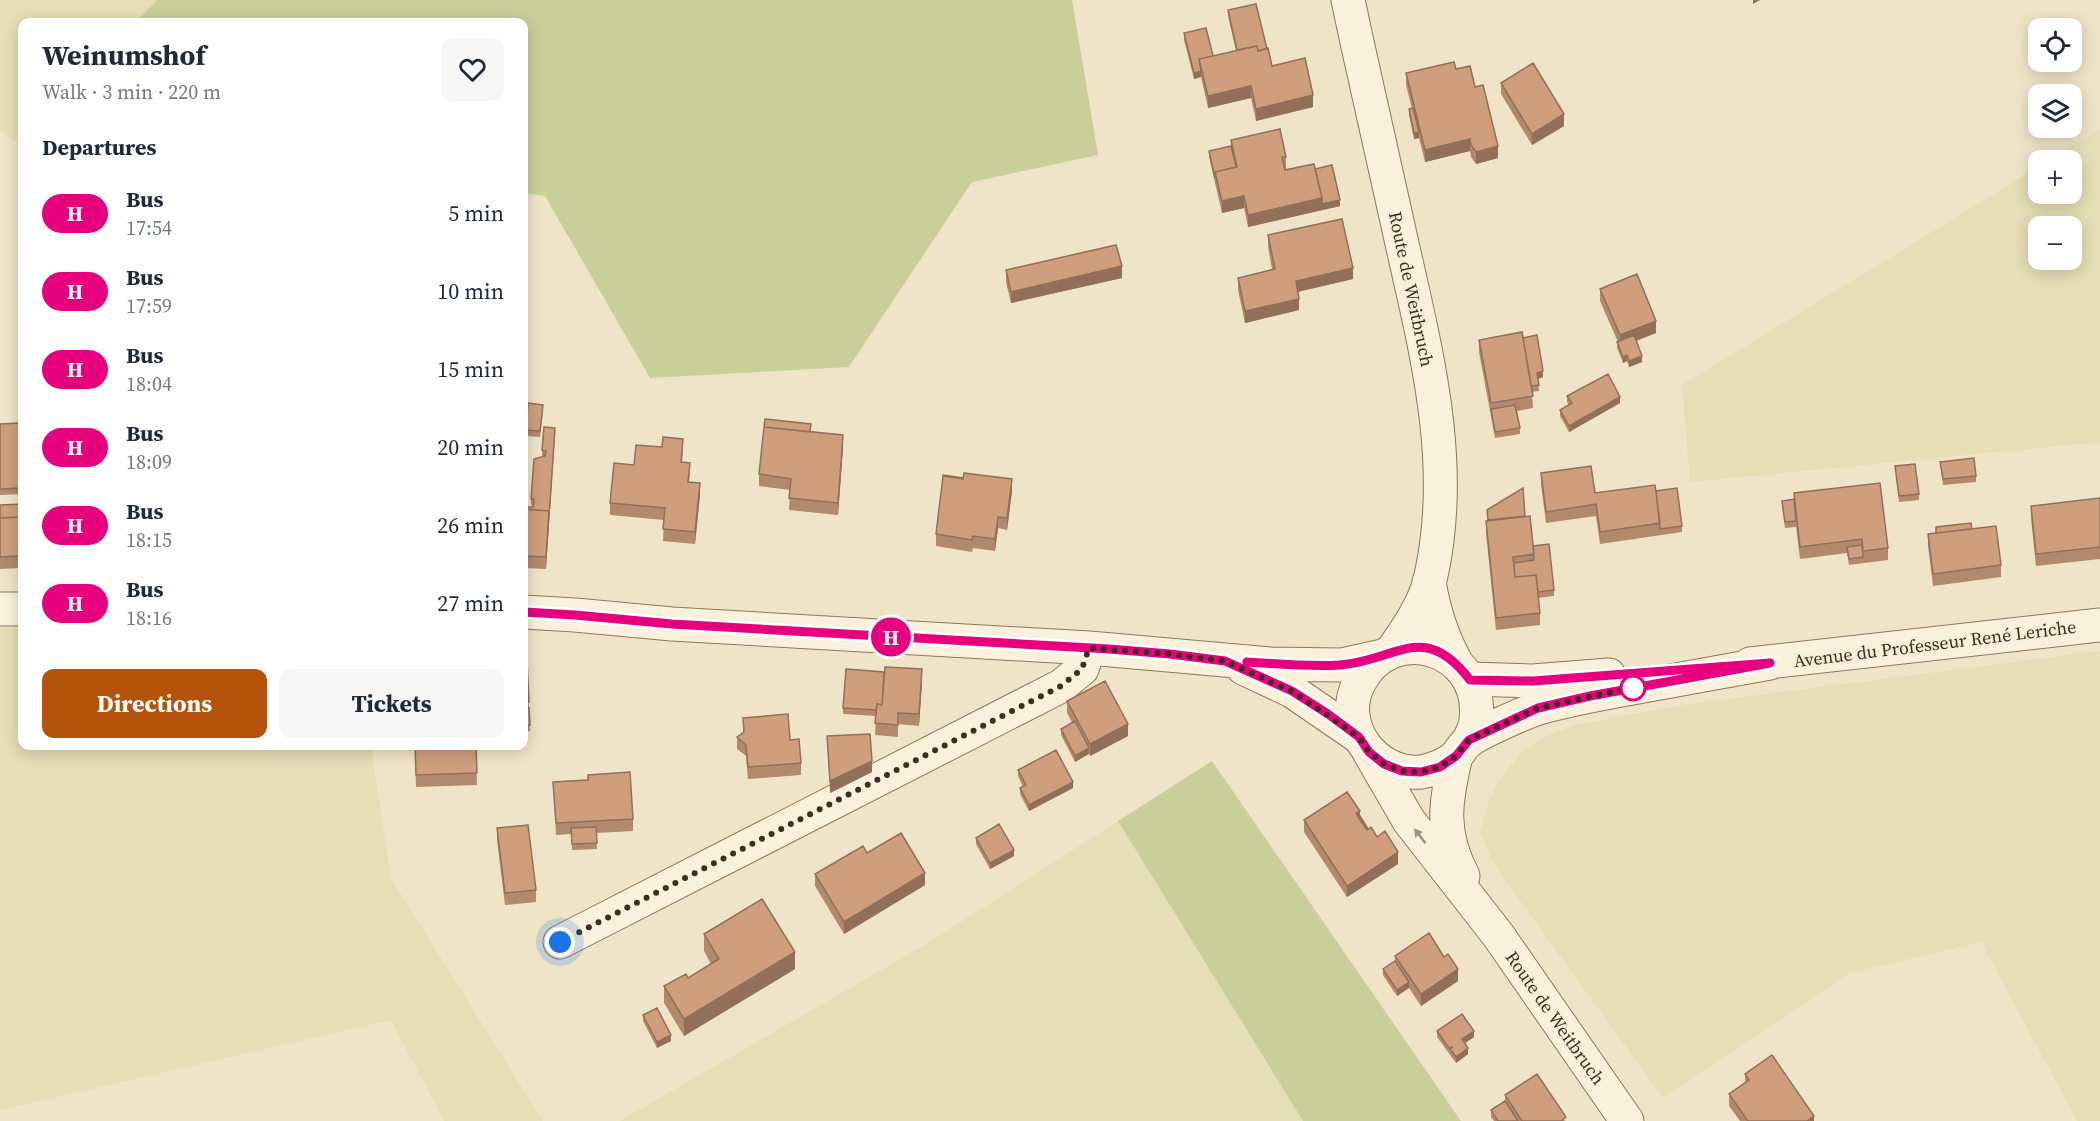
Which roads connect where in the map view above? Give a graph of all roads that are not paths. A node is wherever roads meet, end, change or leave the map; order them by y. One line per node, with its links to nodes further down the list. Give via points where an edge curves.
1 (1348, 0): 2 (street, Route de Weitbruch, via 1437,416 1440,518)
2 (1429, 582): 8 (street, Route de Weitbruch, via 1412,620); 11 (street, Route de Weitbruch, via 1445,643)
3 (0, 609): 4 (street)
4 (18, 609)
5 (528, 612): 7 (street)
6 (2100, 625): 10 (street, Avenue du Professeur René Leriche)
7 (1089, 648): 9 (street); 15 (street, via 1082,669 1061,686)
8 (1386, 654): 9 (street, via 1341,665); 11 (street, via 1425,648 1442,653); 12 (street, Route de Weitbruch, via 1358,683 1353,701 1353,719)
9 (1225, 661): 12 (street, via 1292,691)
10 (1770, 663): 11 (street, Avenue du Professeur René Leriche, via 1533,681); 13 (street, Avenue du Professeur René Leriche, via 1538,708)
11 (1463, 671): 13 (street, Route de Weitbruch, via 1477,699 1476,720)
12 (1364, 744): 13 (street, via 1384,764 1402,771 1421,772 1440,767); 14 (street, Route de Weitbruch, one-way to 12, via 1410,822)
13 (1463, 748): 14 (street, Route de Weitbruch, via 1450,780 1448,841)
14 (1483, 915): 16 (street, Route de Weitbruch)
15 (560, 942)
16 (1627, 1121)

